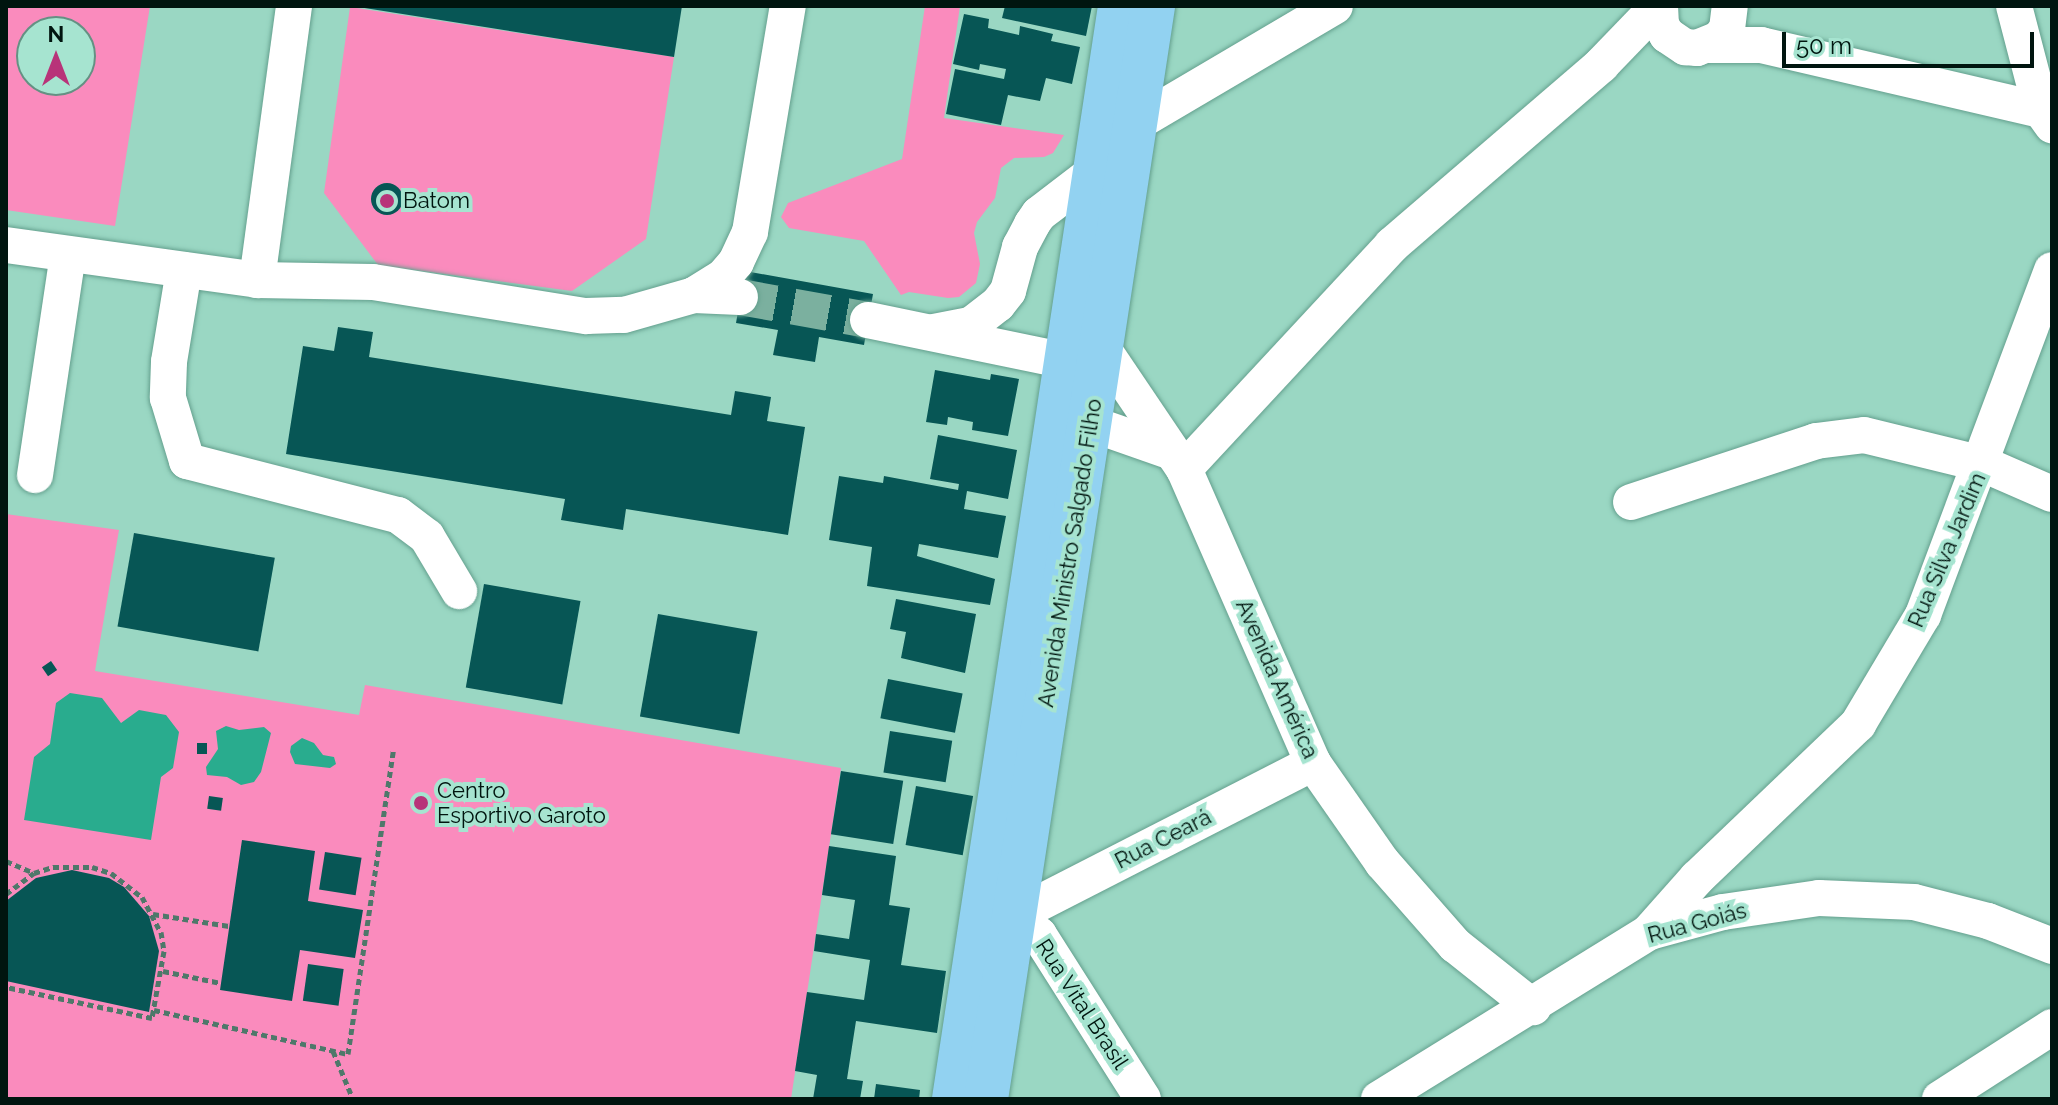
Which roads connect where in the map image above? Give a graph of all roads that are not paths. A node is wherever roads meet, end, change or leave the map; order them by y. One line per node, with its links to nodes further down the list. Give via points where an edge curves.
1 (294, 6): 19 (street)
2 (788, 6): 20 (street, via 750,232 724,276)
3 (1120, 6): 13 (main road, Avenida Ministro Salgado Filho)
4 (1153, 6): 13 (main road, Avenida Ministro Salgado Filho)
5 (1335, 6): 13 (street)
6 (1659, 6): 10 (street, via 1667,35); 11 (street)
7 (1730, 6): 9 (street, via 1738,23); 10 (street, via 1727,29)
8 (2014, 6): 12 (street)
9 (1761, 45): 10 (street); 12 (street)
10 (1697, 46): 11 (street)
11 (1601, 65): 26 (street, via 1392,245)
12 (2047, 118)
13 (1118, 122): 14 (main road, Avenida Ministro Salgado Filho); 24 (main road, Avenida Ministro Salgado Filho)
14 (1094, 172): 23 (street, via 1039,214 1020,247 1008,291 992,311 971,325); 24 (main road, Avenida Ministro Salgado Filho)
15 (6, 245): 16 (street)
16 (68, 254): 17 (street); 28 (street)
17 (184, 270): 19 (street); 31 (street, via 168,398 187,461 398,515 427,537)
18 (2052, 270): 27 (street, Rua Silva Jardim)
19 (257, 280): 20 (street, via 373,282 605,317)
20 (694, 295): 21 (street)
21 (740, 297)
22 (868, 320): 23 (street)
23 (934, 332): 24 (street)
24 (1079, 349): 25 (main road, Avenida Ministro Salgado Filho); 26 (street, Avenida América)
25 (1073, 421): 26 (street); 33 (main road, Avenida Ministro Salgado Filho)
26 (1176, 460): 32 (street, Avenida América)
27 (1983, 464): 29 (street); 30 (street, via 1864,435 1816,441); 34 (street, Rua Silva Jardim, via 1923,615 1858,724 1697,878)
28 (35, 475)
29 (2052, 494)
30 (1631, 502)
31 (459, 591)
32 (1313, 763): 33 (street, Rua Ceará); 36 (street, Avenida América, via 1382,862 1455,945)
33 (998, 912): 38 (main road, Avenida Ministro Salgado Filho); 39 (main road, Avenida Ministro Salgado Filho); 40 (street, Rua Vital Brasil, via 1039,935)
34 (1649, 932): 35 (street, Rua Goiás, via 1723,912 1819,898 1914,902 1988,921); 36 (street, Rua Goiás)
35 (2052, 946)
36 (1533, 1007): 41 (street, Rua Goiás)
37 (2052, 1027): 42 (street)
38 (954, 1099)
39 (986, 1099)
40 (1143, 1099)
41 (1379, 1099)
42 (1940, 1099)

